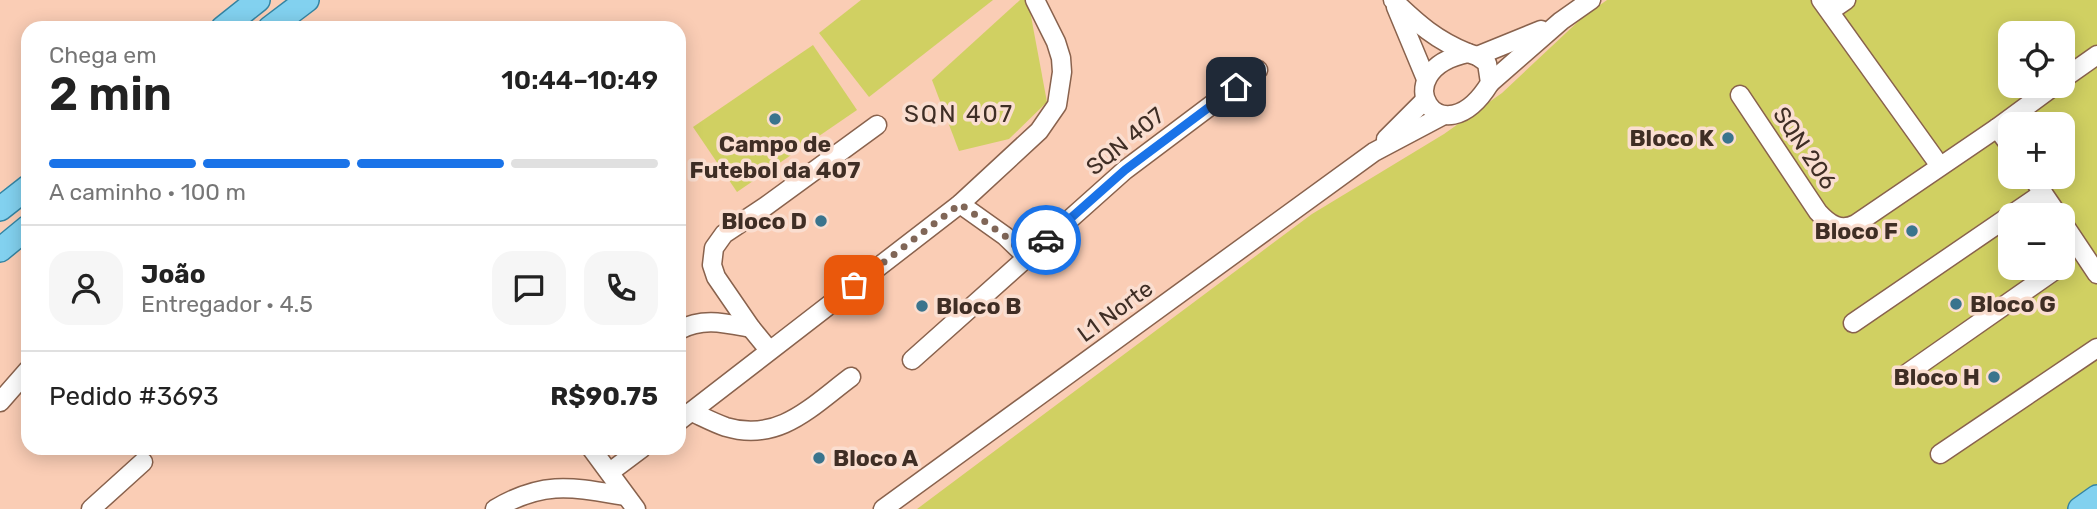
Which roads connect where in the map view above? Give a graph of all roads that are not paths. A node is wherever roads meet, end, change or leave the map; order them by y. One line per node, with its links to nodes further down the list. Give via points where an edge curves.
1 (258, 0): 8 (main road)
2 (307, 0): 9 (main road)
3 (1035, 0): 29 (street, via 1061,58 1057,105 1040,131)
4 (1393, 0): 11 (street, via 1427,32); 15 (street)
5 (1591, 0): 10 (street)
6 (1846, 0): 7 (street)
7 (1826, 6): 24 (street)
8 (232, 21)
9 (279, 21)
10 (1560, 21): 11 (street); 16 (street)
11 (1473, 55): 15 (street, via 1439,64); 16 (street, via 1487,63)
12 (2097, 55): 14 (street)
13 (1258, 70): 36 (street, SQN 407, via 1125,170)
14 (2075, 71)
15 (1426, 79): 19 (street)
16 (1490, 83): 20 (street, via 1469,108)
17 (1740, 95): 24 (street, SQN 206, via 1818,212 1837,227 1856,224)
18 (2038, 98): 22 (street, SQN 206)
19 (1425, 100): 20 (street); 23 (street, L1 Norte)
20 (1442, 116): 23 (street, L1 Norte)
21 (877, 125): 41 (street, via 719,238 711,256 713,271)
22 (1997, 128): 24 (street, SQN 206)
23 (1374, 152): 60 (street, L1 Norte)
24 (1940, 166)
25 (2040, 189): 27 (street)
26 (21, 192): 30 (main road)
27 (2043, 193): 28 (street); 39 (street)
28 (2050, 203)
29 (960, 204): 36 (street); 43 (street)
30 (0, 209)
31 (21, 232): 33 (main road)
32 (2075, 241): 34 (street)
33 (0, 250)
34 (2082, 251): 35 (street); 37 (street)
35 (2075, 256)
36 (1027, 257): 44 (street, SQN 407)
37 (2097, 274)
38 (2042, 280): 46 (street)
39 (1853, 323)
40 (686, 327): 41 (street, via 716,321)
41 (751, 328): 43 (street)
42 (2097, 348): 51 (street)
43 (769, 350): 49 (street)
44 (912, 360)
45 (851, 377): 50 (street, via 790,422 770,430 743,430)
46 (1902, 377)
47 (21, 378): 48 (street)
48 (0, 402)
49 (686, 415)
50 (686, 416)
51 (1940, 454)
52 (597, 455): 55 (street)
53 (633, 455): 55 (street)
54 (142, 462): 58 (street)
55 (610, 472): 57 (street)
56 (2097, 497): 61 (main road)
57 (631, 502): 59 (street, via 577,488 542,488)
58 (91, 509)
59 (495, 509)
60 (883, 509)
61 (2080, 509)

